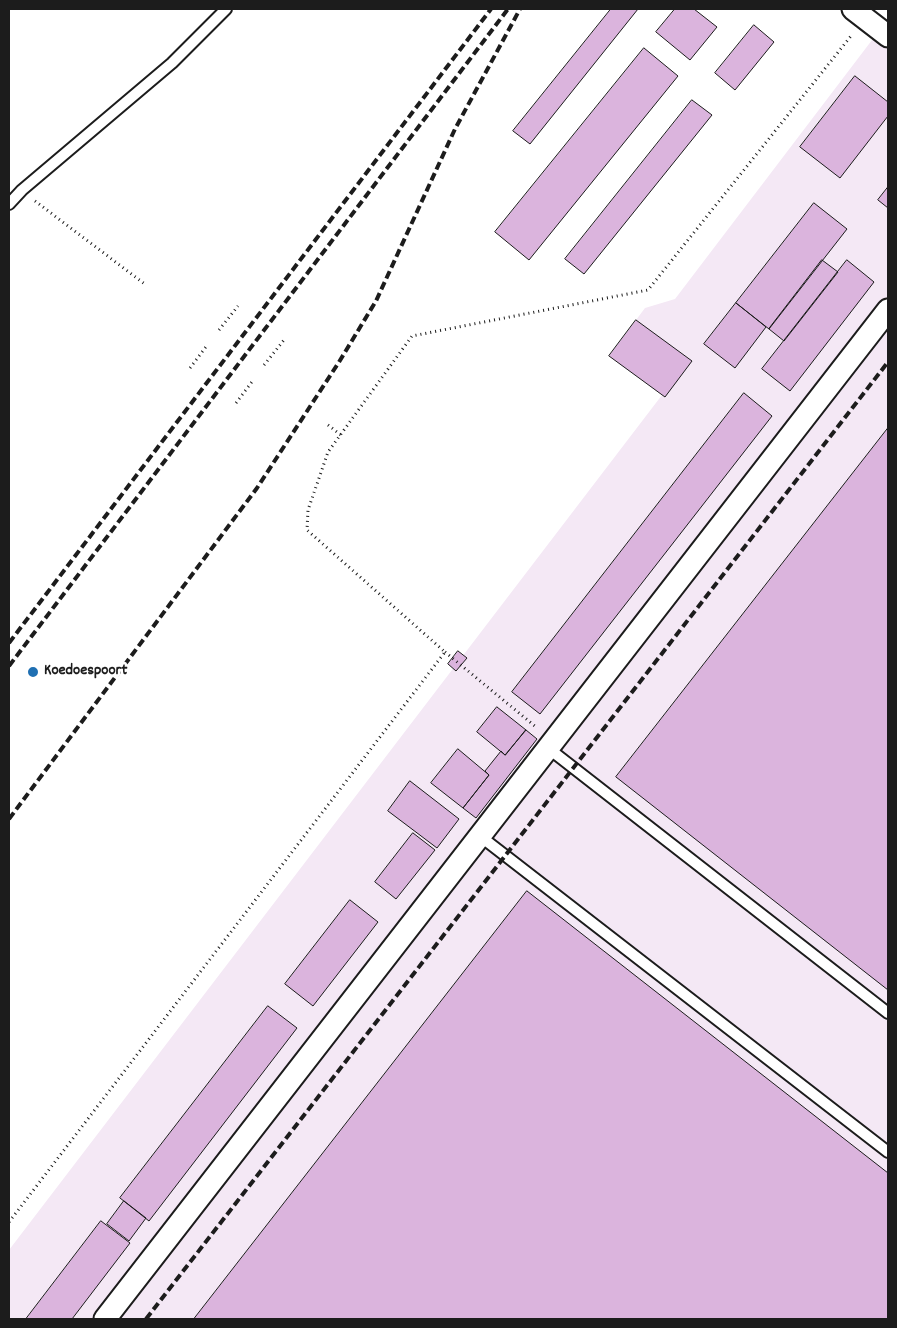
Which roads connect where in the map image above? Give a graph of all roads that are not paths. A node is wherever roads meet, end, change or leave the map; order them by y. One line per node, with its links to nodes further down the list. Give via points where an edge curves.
1 (226, 9): 4 (lane, via 172,63)
2 (863, 12): 3 (street)
3 (888, 36)
4 (9, 204)
5 (888, 310): 6 (street)
6 (551, 745): 7 (street); 8 (lane)
7 (480, 836): 9 (lane); 10 (street)
8 (888, 1013)
9 (888, 1152)
10 (105, 1319)

